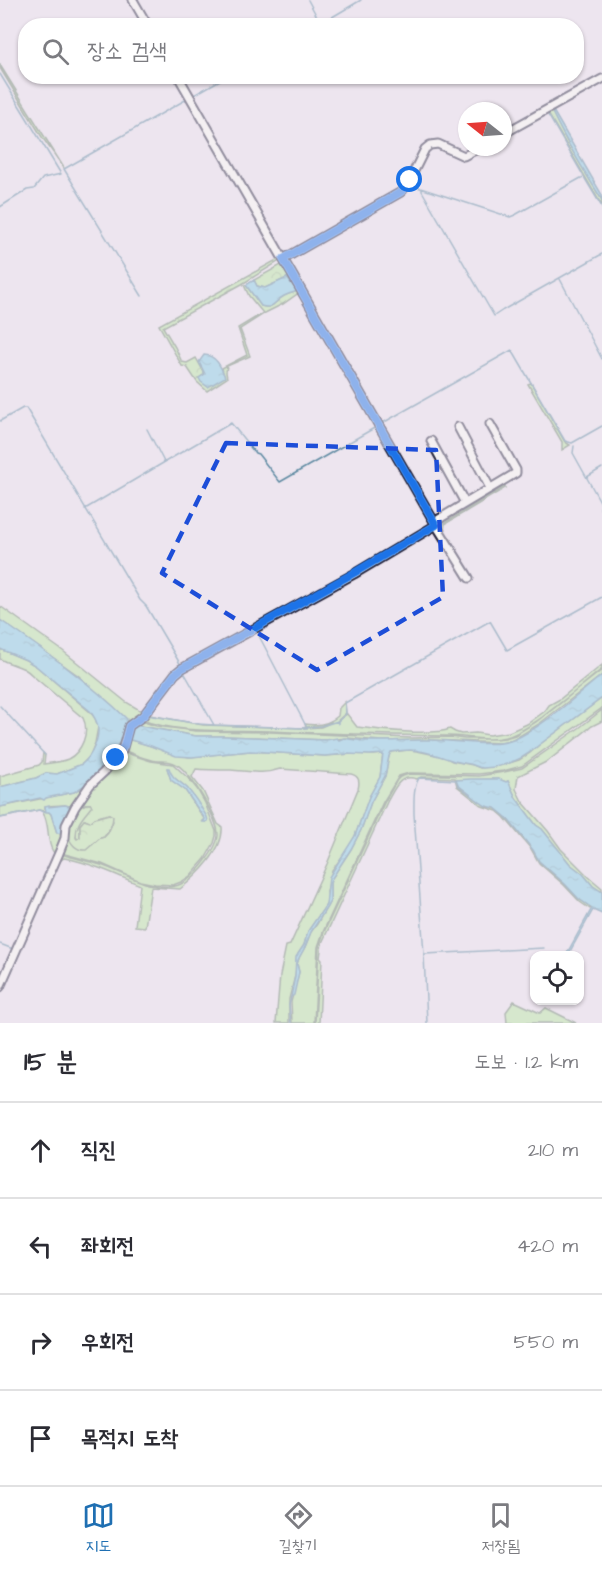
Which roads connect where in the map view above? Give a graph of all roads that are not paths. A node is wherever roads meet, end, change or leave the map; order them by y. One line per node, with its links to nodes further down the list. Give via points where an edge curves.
1 (133, 0): 2 (street)
2 (143, 18)
3 (602, 79): 5 (street)
4 (183, 84): 7 (street)
5 (512, 129)
6 (458, 153): 7 (street, via 429,144 401,192)
7 (283, 259): 13 (street)
8 (490, 424): 11 (street, via 516,473)
9 (458, 427): 11 (street)
10 (431, 441): 12 (street)
11 (490, 488): 12 (street)
12 (465, 503): 13 (street)
13 (436, 525): 14 (street); 15 (street, via 175,674 143,716 129,726 122,752 75,807)
14 (469, 578)
15 (0, 987)

